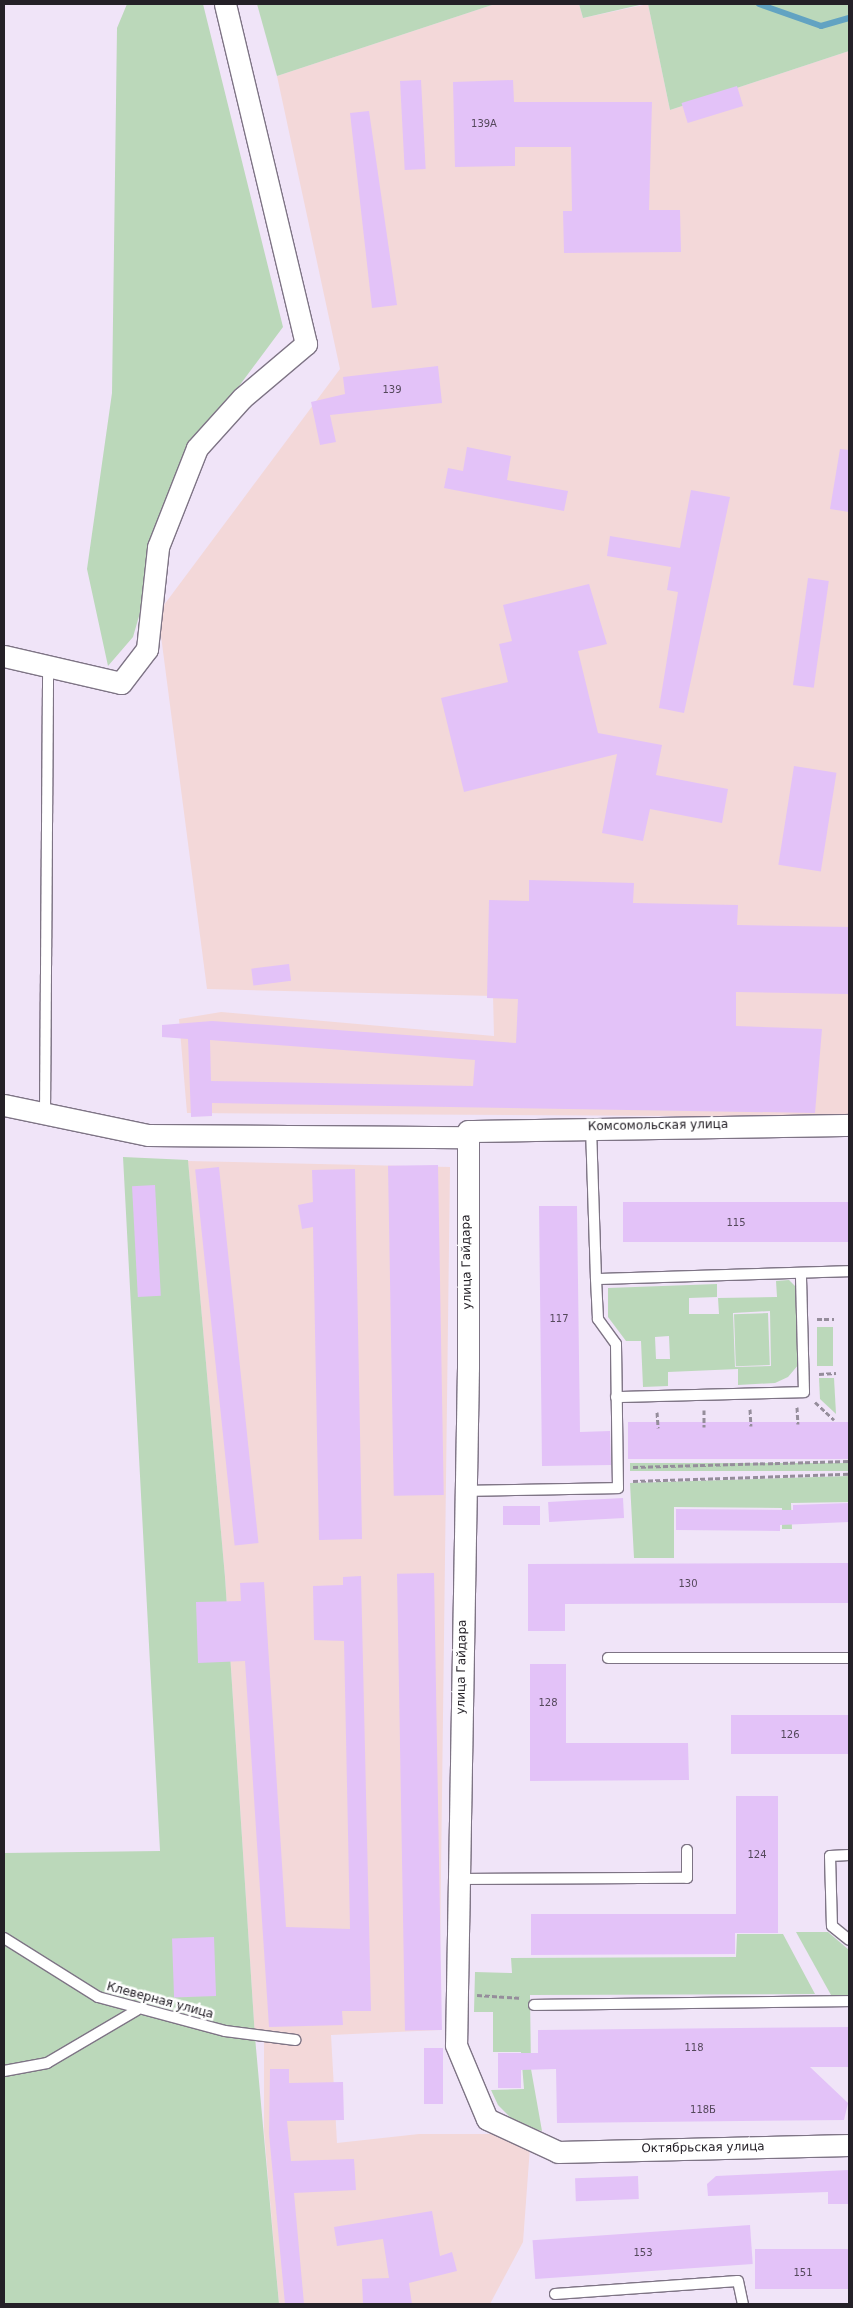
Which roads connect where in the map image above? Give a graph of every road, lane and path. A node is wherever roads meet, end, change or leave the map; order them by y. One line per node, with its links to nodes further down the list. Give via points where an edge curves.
1 (225, 4): 3 (street, via 306,344 242,398 197,448 158,547 148,649 121,682)
2 (4, 656): 3 (street)
3 (48, 666): 5 (lane)
4 (4, 1105): 5 (street, Комсомольская улица)
5 (45, 1114): 8 (street, Комсомольская улица, via 148,1135)
6 (849, 1125): 7 (street, Комсомольская улица)
7 (590, 1127): 8 (street, Комсомольская улица); 11 (lane)
8 (468, 1134): 19 (street, улица Гайдара)
9 (849, 1271): 10 (lane)
10 (801, 1274): 11 (lane); 12 (lane)
11 (596, 1279): 13 (lane, via 598,1319 616,1344)
12 (804, 1392): 13 (lane); 14 (path)
13 (616, 1397): 16 (lane)
14 (834, 1420)
15 (849, 1461): 16 (path)
16 (617, 1468): 18 (lane)
17 (849, 1474): 18 (path)
18 (618, 1481): 19 (lane, via 618,1488)
19 (466, 1491): 24 (street, улица Гайдара)
20 (608, 1658): 21 (lane)
21 (849, 1658)
22 (687, 1850): 24 (lane, via 688,1878)
23 (849, 1855): 26 (lane, via 830,1856 832,1926)
24 (458, 1879): 27 (street, улица Гайдара)
25 (4, 1938): 30 (lane, Клеверная улица, via 98,1997)
26 (849, 1940)
27 (456, 1995): 29 (path, via 508,1994); 34 (street, улица Гайдара, via 456,2045 487,2118)
28 (849, 2002): 29 (lane)
29 (534, 2005)
30 (137, 2010): 31 (lane, Клеверная улица, via 225,2031); 32 (lane, via 47,2063)
31 (295, 2040)
32 (4, 2071)
33 (849, 2145): 34 (street, Октябрьская улица)
34 (558, 2152)
35 (555, 2294): 36 (lane, via 738,2281)
36 (743, 2304)

